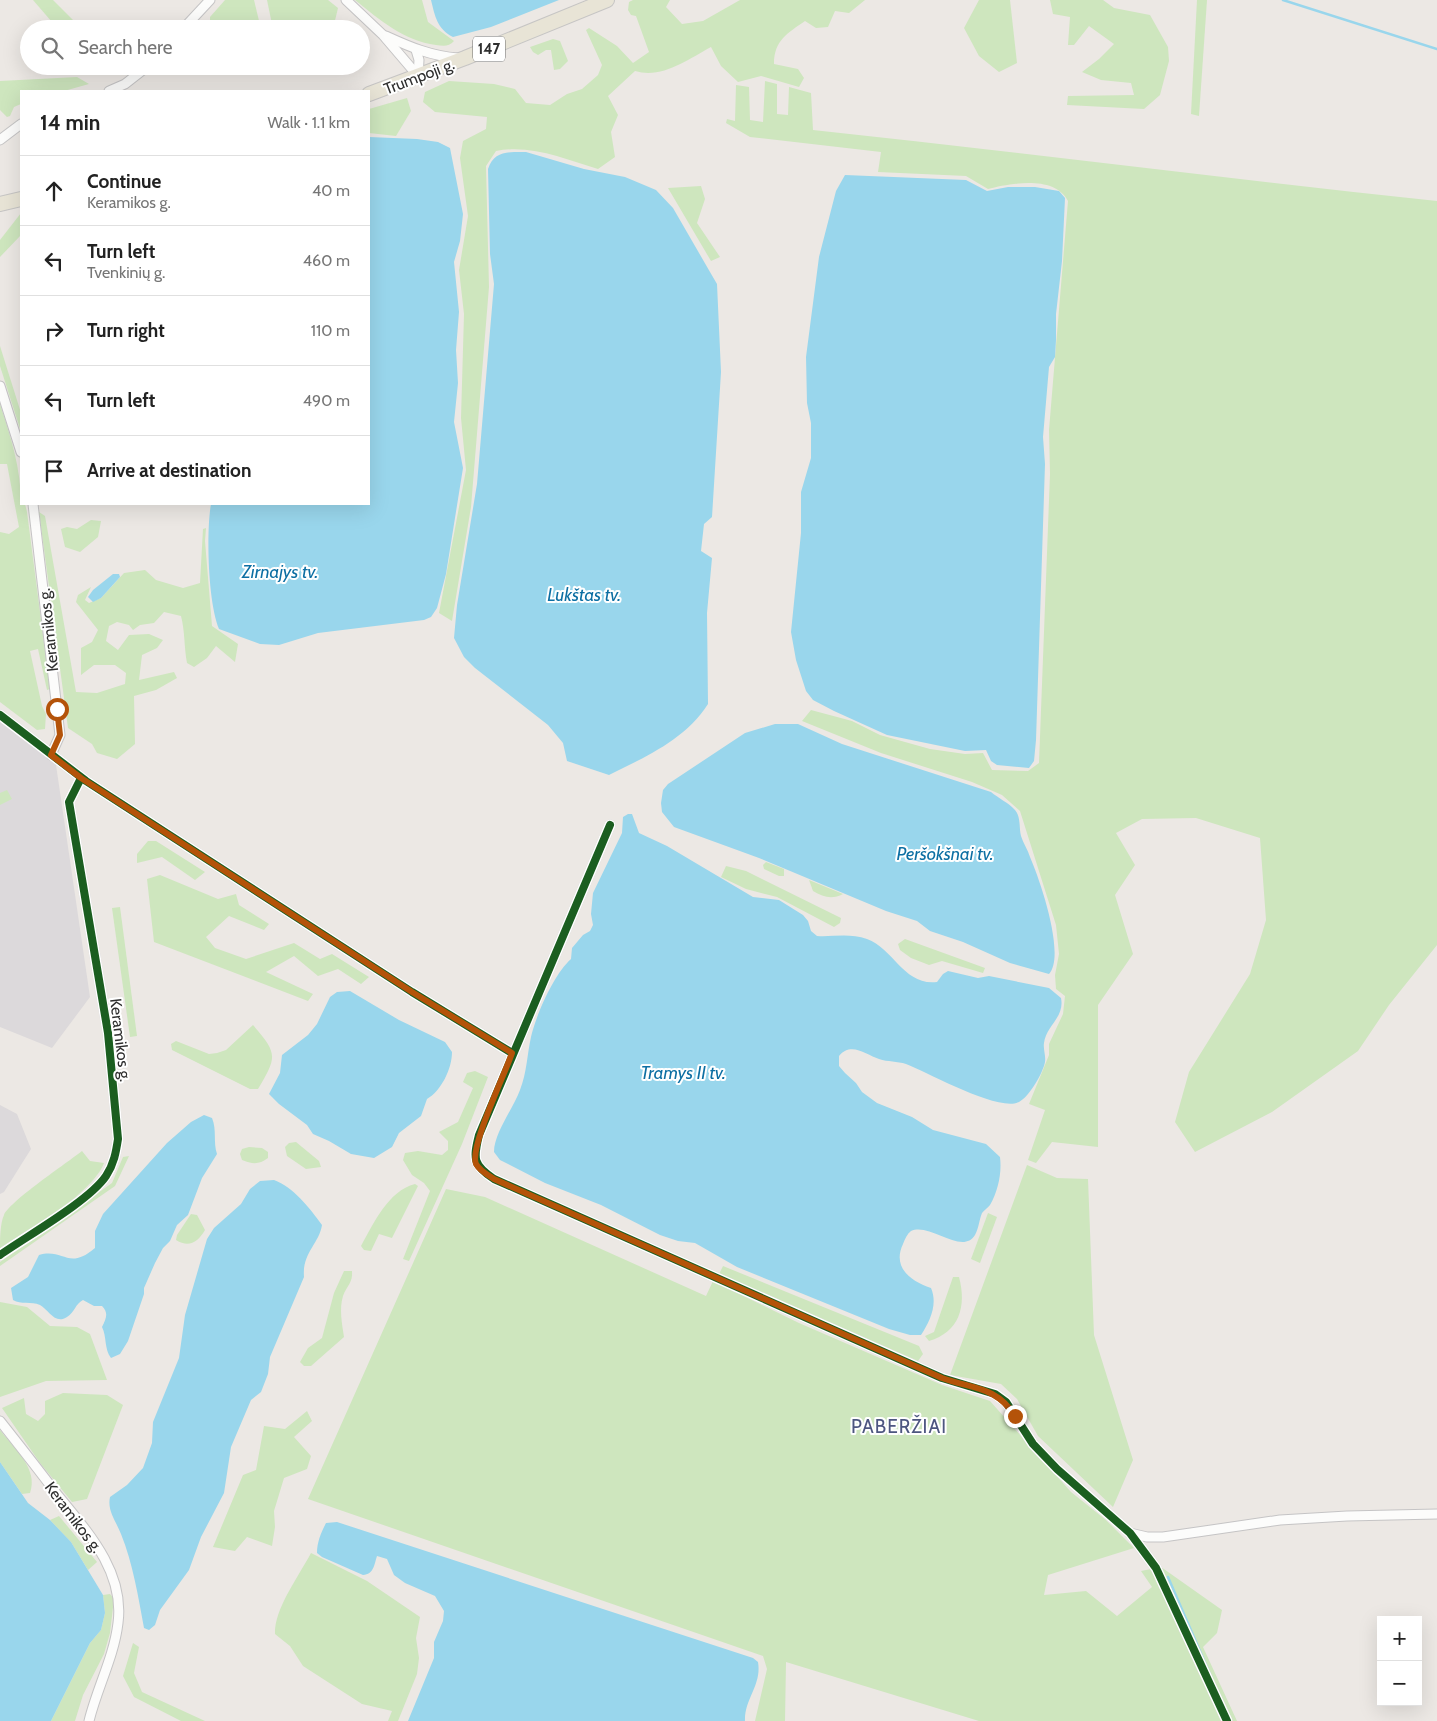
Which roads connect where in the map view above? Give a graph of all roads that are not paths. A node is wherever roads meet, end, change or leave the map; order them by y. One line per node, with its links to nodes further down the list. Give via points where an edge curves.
1 (210, 0): 4 (street)
2 (346, 0): 5 (street)
3 (607, 0): 9 (main road, Trumpoji g. / 147)
4 (191, 20)
5 (368, 20)
6 (370, 22): 7 (street)
7 (383, 34): 8 (street); 11 (street)
8 (416, 50): 9 (street); 11 (street)
9 (465, 58): 11 (main road, Trumpoji g. / 147)
10 (136, 75): 12 (street)
11 (418, 76): 13 (main road, Trumpoji g. / 147)
12 (111, 90)
13 (370, 94)
14 (20, 125): 15 (street)
15 (0, 140)
16 (20, 199): 17 (main road)
17 (0, 204)
18 (0, 386): 19 (street)
19 (20, 449)
20 (33, 505): 22 (street, Keramikos g., via 60,735)
21 (0, 714): 22 (street)
22 (51, 755): 23 (street)
23 (81, 778): 25 (street); 26 (street, Keramikos g., via 69,802 108,1033 118,1139 116,1153 106,1176 90,1193)
24 (610, 824): 25 (street)
25 (512, 1053): 29 (street, via 474,1155 483,1172 942,1378 996,1394 1006,1402 1033,1444 1057,1470)
26 (0, 1255)
27 (0, 1421): 30 (street, Keramikos g., via 92,1539 109,1567 119,1607 119,1622 112,1655)
28 (1437, 1514): 29 (street, via 1280,1520 1163,1537 1146,1538)
29 (1130, 1533): 31 (street, via 1156,1568)
30 (89, 1721)
31 (1227, 1721)

